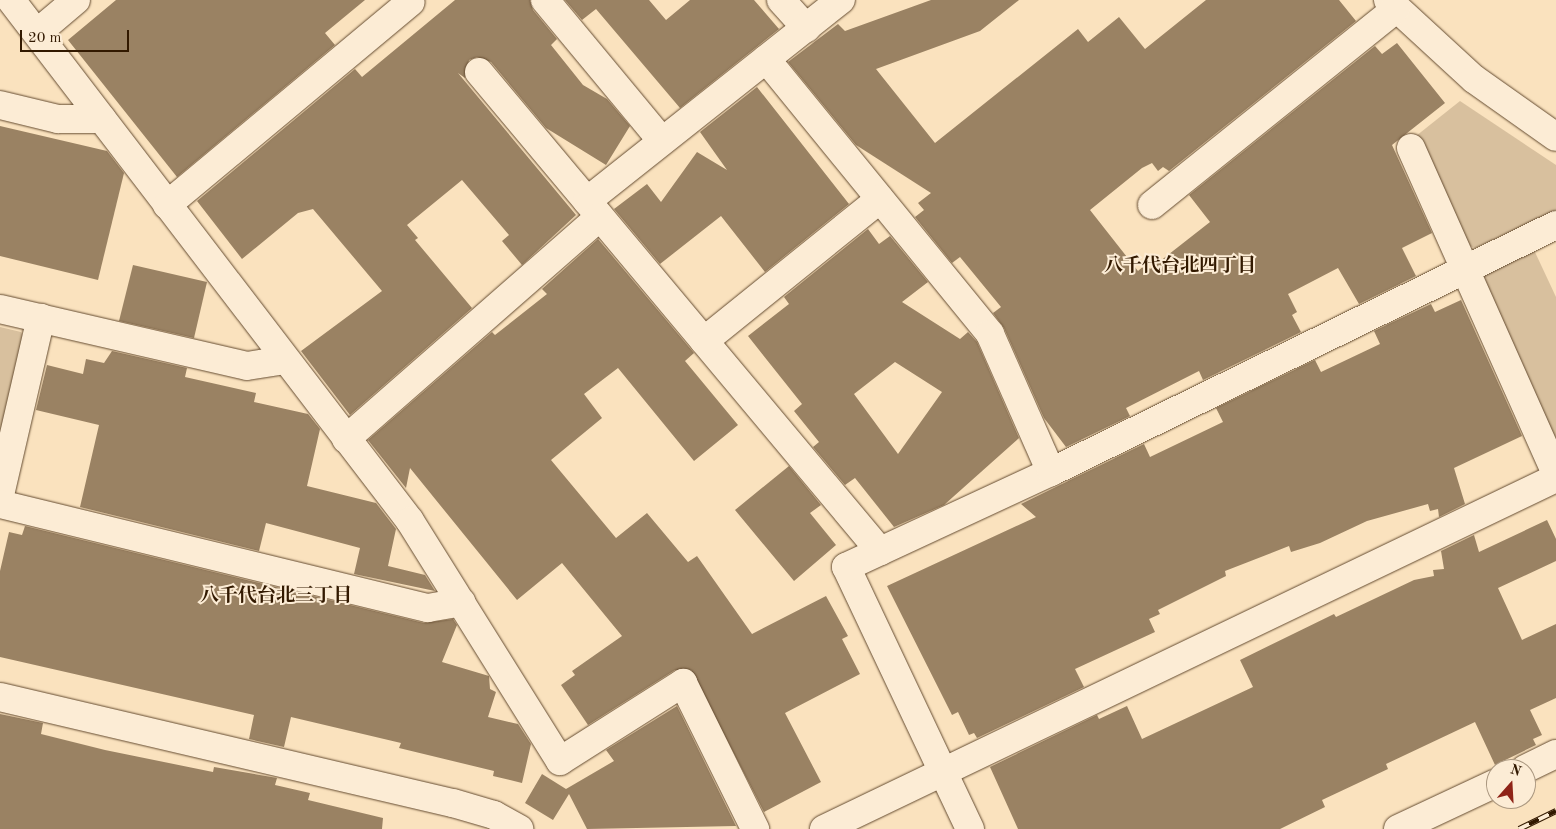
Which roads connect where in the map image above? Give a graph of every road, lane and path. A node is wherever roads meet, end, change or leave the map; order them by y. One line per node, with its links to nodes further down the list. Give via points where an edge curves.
1 (11, 0): 9 (street)
2 (76, 0): 9 (street)
3 (545, 0): 15 (street)
4 (781, 0): 8 (street)
5 (841, 0): 8 (street)
6 (411, 2): 18 (street)
7 (1392, 5): 14 (street, via 1474,79); 19 (street)
8 (806, 28): 10 (street)
9 (37, 33): 13 (street)
10 (766, 59): 15 (street); 17 (street)
11 (478, 72): 20 (street)
12 (0, 105): 13 (street, via 58,119)
13 (102, 119): 18 (street)
14 (1556, 137)
15 (662, 141): 20 (street)
16 (1411, 148): 22 (street)
17 (880, 199): 25 (street); 28 (street, via 990,334)
18 (167, 204): 26 (street)
19 (1152, 205)
20 (594, 209): 25 (street); 27 (street)
21 (1556, 225): 22 (street)
22 (1464, 271): 28 (street); 29 (street)
23 (0, 309): 24 (street)
24 (41, 318): 26 (street, via 247,366); 31 (street)
25 (704, 341): 33 (street)
26 (286, 360): 27 (street)
27 (346, 439): 34 (street, via 410,521)
28 (1050, 472): 33 (street)
29 (1556, 474)
30 (1556, 478): 38 (street)
31 (0, 495)
32 (0, 504): 34 (street, via 428,608)
33 (880, 551): 38 (street, via 846,567)
34 (461, 602): 41 (street, via 560,761 683,683)
35 (0, 697): 40 (street, via 453,803 494,815)
36 (1556, 754): 37 (street)
37 (1536, 764)
38 (943, 773): 42 (street); 43 (street)
39 (1486, 788): 44 (street)
40 (519, 829)
41 (755, 829)
42 (824, 829)
43 (970, 829)
44 (1398, 829)

